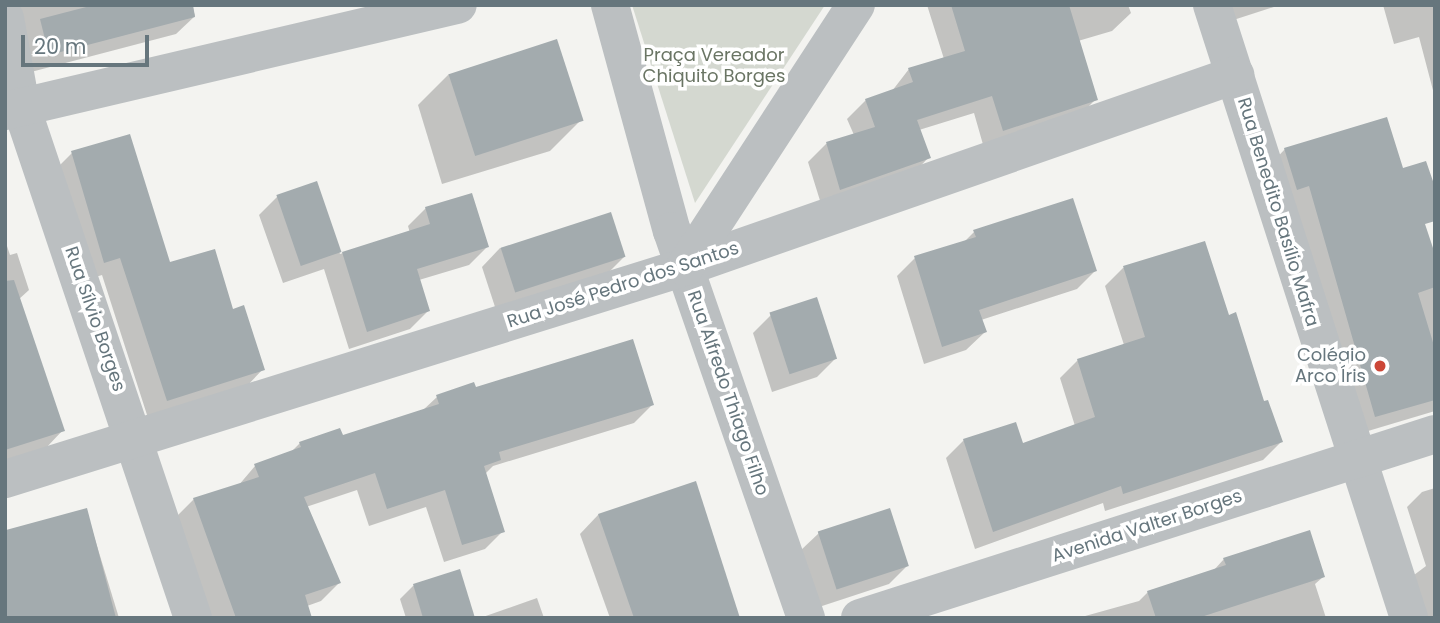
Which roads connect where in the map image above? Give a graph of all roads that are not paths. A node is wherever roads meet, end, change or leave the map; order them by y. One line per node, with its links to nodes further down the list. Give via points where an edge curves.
1 (610, 5): 8 (street, Rua Alfredo Thiago Filho)
2 (856, 5): 8 (street)
3 (1212, 5): 6 (street, Rua Benedito Basílio Mafra)
4 (439, 8): 7 (street)
5 (5, 18): 7 (street, Rua Sílvio Borges)
6 (1235, 75): 8 (street, Rua José Pedro dos Santos); 11 (street, Rua Benedito Basílio Mafra)
7 (13, 108): 10 (street, Rua Sílvio Borges)
8 (685, 267): 10 (street, Rua José Pedro dos Santos); 14 (street, Rua Alfredo Thiago Filho)
9 (1435, 434): 11 (street, Avenida Valter Borges)
10 (135, 437): 12 (street, Rua José Pedro dos Santos); 13 (street, Rua Sílvio Borges)
11 (1355, 459): 15 (street, Avenida Valter Borges); 16 (street, Rua Benedito Basílio Mafra)
12 (5, 479)
13 (193, 618)
14 (806, 618)
15 (860, 618)
16 (1409, 618)

